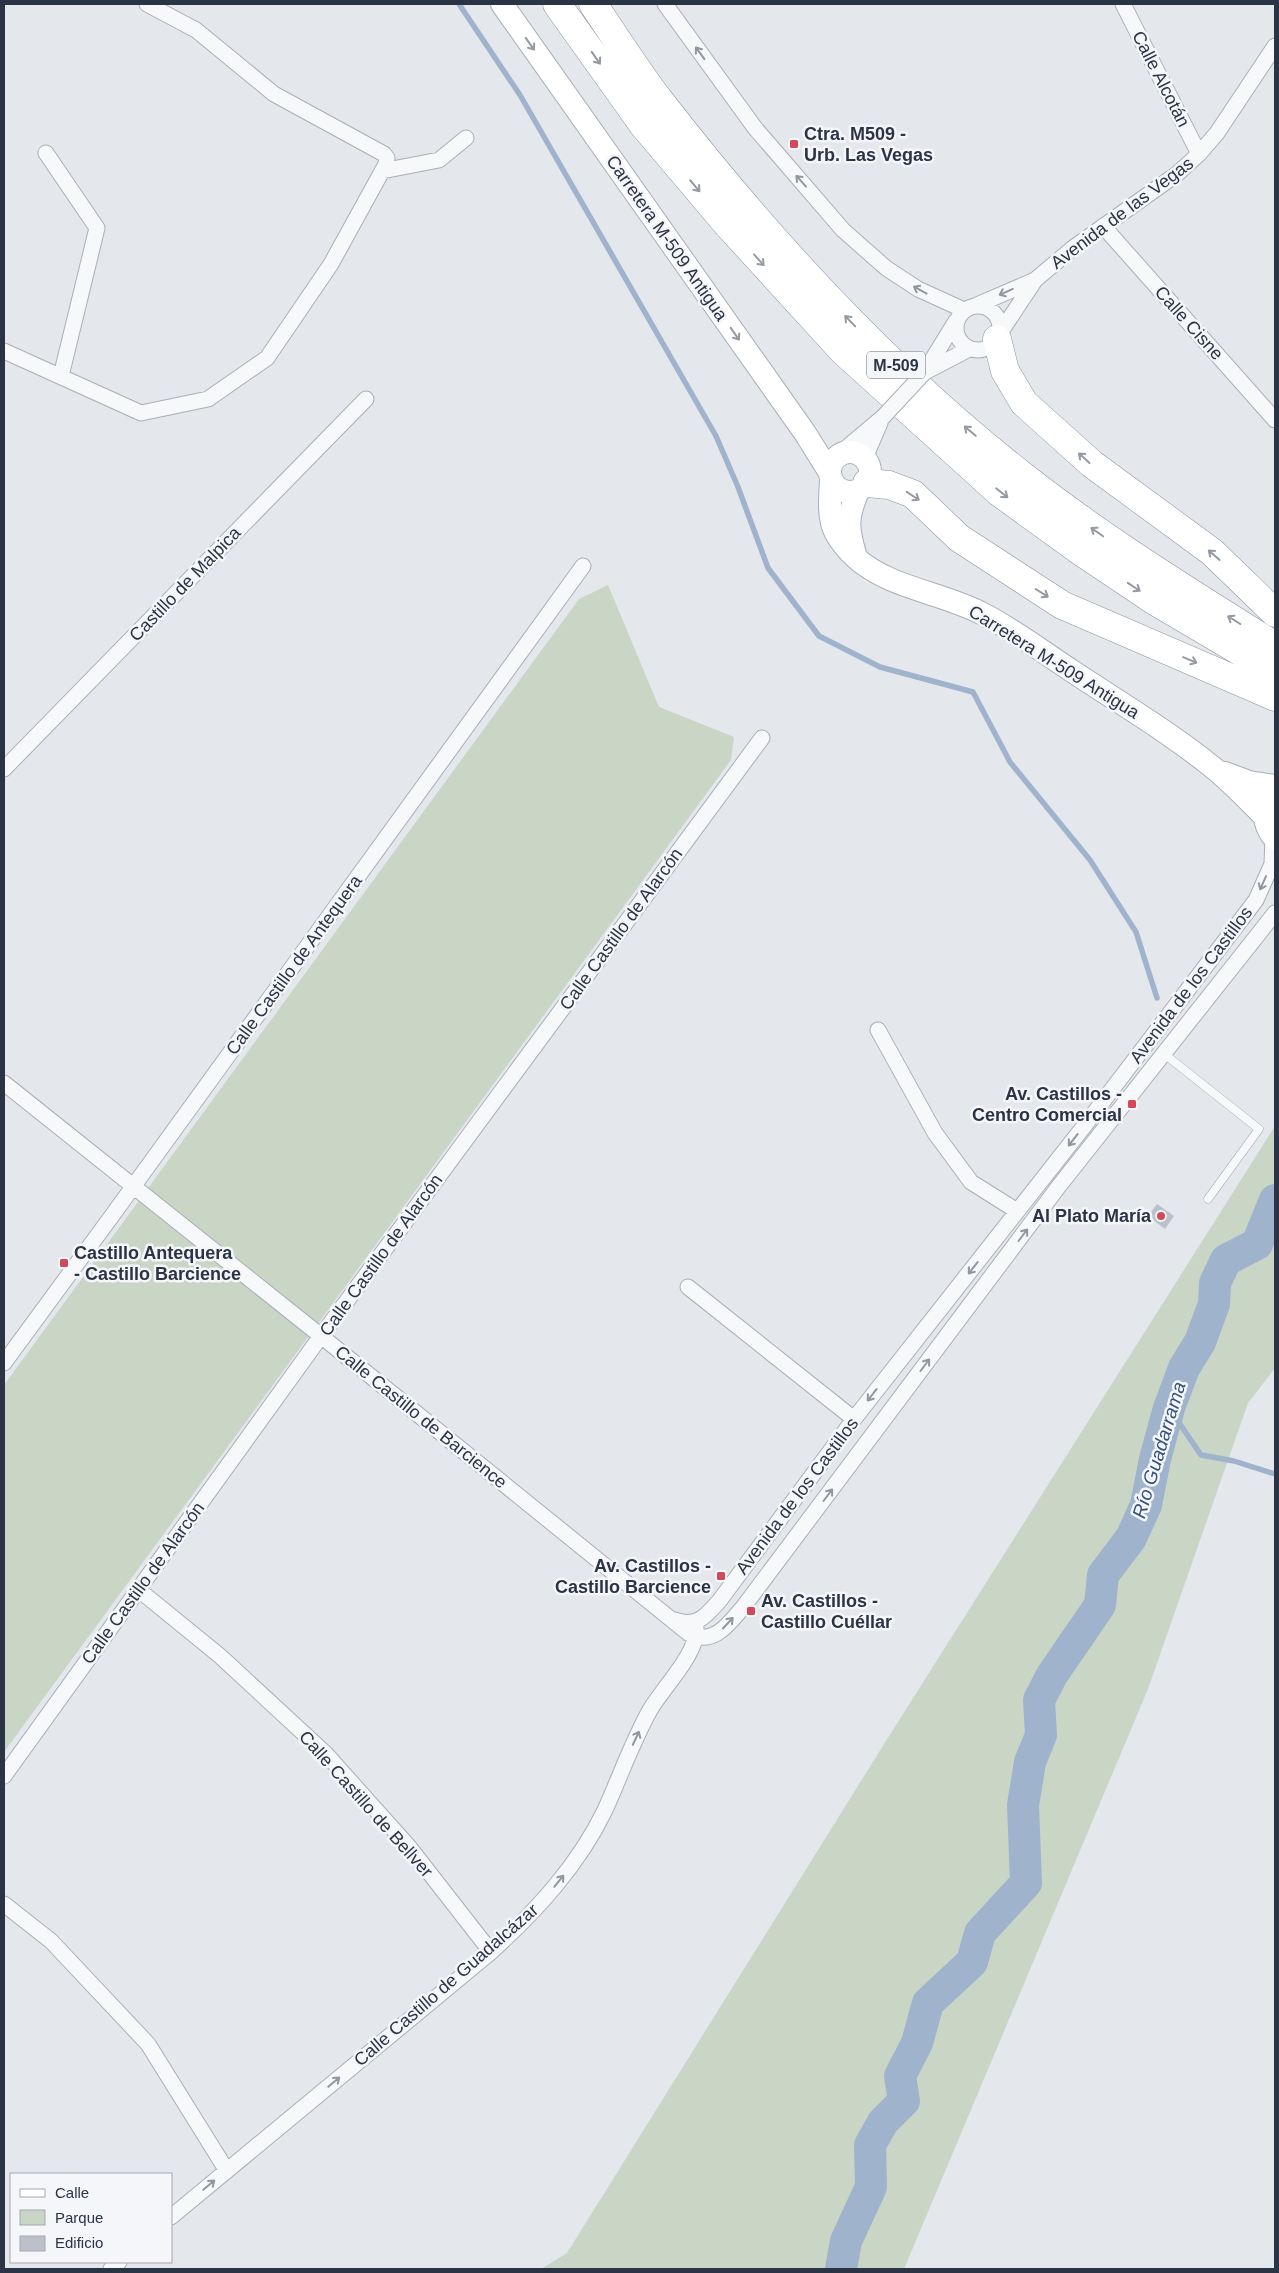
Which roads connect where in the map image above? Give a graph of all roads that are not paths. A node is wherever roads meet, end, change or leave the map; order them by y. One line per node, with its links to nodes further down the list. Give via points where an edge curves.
1 (146, 4): 11 (street, via 196,30 274,94 384,154 387,158)
2 (502, 4): 23 (street, Carretera M-509 Antigua, one-way to 23)
3 (557, 4): 29 (highway, M-509, one-way to 29, via 644,126 726,223 843,351 1000,493 1153,600)
4 (593, 4): 28 (highway, M-509, one-way to 4, via 1097,532 1022,475 901,370 804,274 745,207 659,100)
5 (665, 4): 14 (street, one-way to 5, via 894,274 843,230 756,128)
6 (1123, 4): 10 (street, Calle Alcotán)
7 (1275, 46): 10 (street, Avenida de las Vegas, via 1217,133)
8 (466, 138): 11 (street, via 439,160)
9 (46, 153): 19 (street, via 97,228)
10 (1199, 154): 12 (street, Avenida de las Vegas, via 1177,174)
11 (382, 171): 19 (street, via 331,264 267,358 208,399 141,413)
12 (1103, 226): 13 (street, Avenida de las Vegas); 22 (street, Calle Cisne)
13 (1035, 280): 14 (street, Avenida de las Vegas, one-way to 14); 15 (street, Avenida de las Vegas)
14 (966, 312): 15 (street, via 984,306 995,313); 16 (street, via 957,337); 18 (street)
15 (999, 336): 16 (street, via 988,348); 27 (highway, one-way to 15, via 1212,552 1092,464 1024,403 1005,371)
16 (969, 349): 18 (street)
17 (4, 351): 19 (street)
18 (924, 373): 21 (street, bridge)
19 (61, 376)
20 (366, 399): 32 (street, Castillo de Malpica)
21 (882, 417): 23 (street); 24 (street)
22 (1275, 420)
23 (833, 469): 24 (street, via 842,491 850,492); 24 (street, via 850,451); 25 (street, Carretera M-509 Antigua, via 829,514 834,533)
24 (863, 477): 25 (street, via 849,513 848,532); 30 (highway, one-way to 30, via 913,494 959,538 1062,605)
25 (856, 558): 33 (street, Carretera M-509 Antigua, via 896,581 984,614 1136,713)
26 (583, 566): 40 (street, Calle Castillo de Antequera)
27 (1275, 613)
28 (1275, 646)
29 (1275, 672)
30 (1275, 696)
31 (762, 738): 44 (street, Calle Castillo de Alarcón)
32 (4, 769)
33 (1216, 770): 34 (street, Carretera M-509 Antigua, via 1249,782); 35 (street, Carretera M-509 Antigua)
34 (1275, 786): 35 (street, via 1265,806)
35 (1271, 830): 42 (street, Avenida de los Castillos, one-way to 42, via 1272,864 1256,900)
36 (1275, 913): 38 (street, Avenida de los Castillos)
37 (878, 1030): 42 (street, via 935,1133 971,1182)
38 (1163, 1053): 41 (lane, via 1259,1129); 48 (street, Avenida de los Castillos, one-way to 38, via 705,1638 713,1636 744,1606 1059,1186)
39 (4, 1084): 40 (street, Calle Castillo de Barcience)
40 (134, 1187): 44 (street, Calle Castillo de Barcience); 45 (street, Calle Castillo de Antequera)
41 (1208, 1199)
42 (1017, 1211): 46 (street, Avenida de los Castillos, one-way to 46)
43 (688, 1287): 46 (street)
44 (321, 1336): 47 (street, Calle Castillo de Alarcón); 48 (street, Calle Castillo de Barcience, via 673,1620)
45 (4, 1363)
46 (854, 1419): 48 (street, Avenida de los Castillos)
47 (139, 1590): 49 (street, Calle Castillo de Alarcón); 51 (street, Calle Castillo de Bellver, via 220,1656 326,1754 410,1848)
48 (695, 1630): 51 (street, Calle Castillo de Guadalcázar, one-way to 48, via 538,1908 592,1836 644,1722 692,1649)
49 (4, 1776)
50 (4, 1904): 52 (street, via 50,1941 148,2044)
51 (491, 1952): 52 (street, Calle Castillo de Guadalcázar, one-way to 51)
52 (227, 2171): 53 (street, Calle Castillo de Guadalcázar, one-way to 52)
53 (172, 2215)

